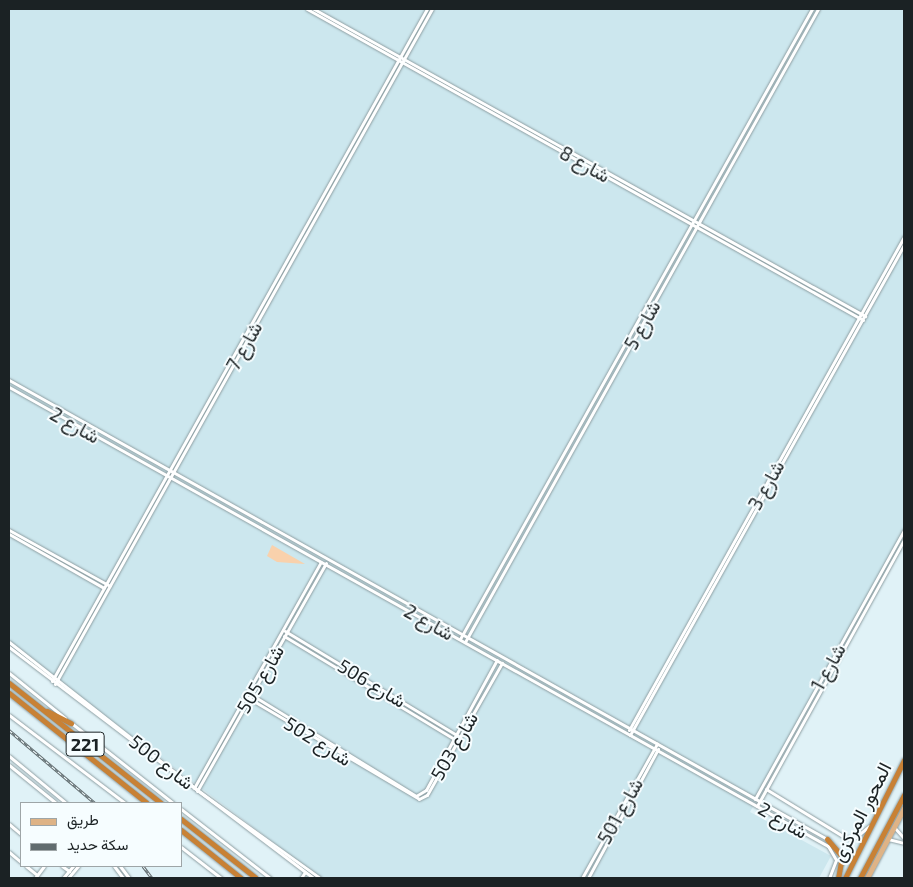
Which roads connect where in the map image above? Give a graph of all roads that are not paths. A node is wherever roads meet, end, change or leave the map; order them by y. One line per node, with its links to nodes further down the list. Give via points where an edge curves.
1 (307, 9): 7 (street, شارع 8)
2 (314, 9): 7 (street, شارع 8)
3 (427, 9): 7 (street, شارع 7)
4 (432, 9): 7 (street, شارع 7)
5 (812, 9): 8 (street, شارع 5)
6 (818, 9): 9 (street, شارع 5)
7 (401, 59): 8 (street, شارع 8); 22 (street, شارع 7); 23 (street, شارع 7)
8 (693, 222): 9 (street, شارع 8); 18 (street, شارع 5)
9 (698, 225): 13 (street, شارع 8); 20 (street, شارع 5)
10 (904, 237): 12 (street, شارع 3)
11 (904, 245): 12 (street, شارع 3)
12 (874, 295): 13 (street, شارع 3)
13 (862, 317): 58 (street, شارع 3)
14 (9, 381): 15 (street, شارع 2)
15 (15, 383): 16 (street); 19 (street, شارع 2)
16 (10, 388): 17 (street); 21 (street, شارع 2)
17 (9, 393)
18 (591, 405): 20 (street); 38 (street, شارع 5)
19 (57, 407): 21 (street); 22 (street, شارع 2)
20 (596, 408): 39 (street, شارع 5)
21 (53, 413): 24 (street, شارع 2)
22 (170, 470): 23 (street, شارع 2); 24 (street, شارع 7)
23 (174, 472): 25 (street, شارع 7); 31 (street, شارع 2)
24 (166, 476): 25 (street, شارع 2); 34 (street, شارع 7)
25 (171, 478): 32 (street, شارع 2); 35 (street, شارع 7)
26 (9, 530): 29 (street)
27 (904, 530): 30 (street, شارع 1)
28 (9, 534): 29 (street)
29 (21, 539): 34 (street)
30 (902, 541): 47 (street, شارع 1); 48 (street, شارع 1)
31 (328, 560): 33 (street, شارع 505); 38 (street, شارع 2)
32 (321, 562): 33 (street, شارع 2); 37 (street, شارع 505)
33 (326, 564): 37 (street, شارع 505); 40 (street, شارع 2)
34 (104, 586): 35 (street); 36 (street); 50 (street, شارع 7)
35 (110, 586): 36 (street, شارع 7)
36 (107, 590): 50 (street, شارع 7)
37 (284, 633): 53 (street, شارع 505); 60 (street, شارع 506)
38 (462, 635): 39 (street, شارع 2); 40 (street, شارع 5)
39 (468, 638): 42 (street, شارع 5); 58 (street, شارع 2)
40 (460, 639): 42 (street, شارع 2)
41 (9, 642): 45 (street, شارع 500)
42 (465, 642): 44 (street, شارع 2)
43 (9, 646): 45 (street, شارع 500)
44 (496, 660): 46 (street, شارع 2); 60 (street, شارع 503)
45 (32, 663): 50 (street, شارع 500)
46 (502, 663): 59 (street, شارع 2); 61 (street, شارع 503)
47 (827, 670): 48 (street); 69 (street, شارع 1)
48 (831, 672): 71 (street, شارع 1)
49 (9, 673): 57 (street, 221)
50 (54, 681): 70 (street, شارع 500)
51 (9, 683): 55 (highway, 221)
52 (9, 693): 78 (highway, 221)
53 (249, 694): 54 (street, شارع 505); 67 (street, شارع 502)
54 (247, 698): 67 (street, شارع 502); 70 (street, شارع 505)
55 (39, 708): 57 (highway); 79 (highway, 221)
56 (9, 715): 77 (street, 221)
57 (71, 723): 80 (street, 221)
58 (631, 730): 59 (street, شارع 3); 62 (street, شارع 2)
59 (629, 734): 62 (street, شارع 2)
60 (454, 736): 61 (street, شارع 506); 66 (street, شارع 503)
61 (458, 739): 66 (street, شارع 503)
62 (657, 747): 73 (street, شارع 2); 81 (street, شارع 2); 119 (street, شارع 501); 120 (street, شارع 501)
63 (9, 756): 76 (street)
64 (904, 760): 86 (highway, المحور المركزى)
65 (9, 764): 75 (street)
66 (439, 769): 68 (street, شارع 503, via 419,795)
67 (368, 770): 68 (street, شارع 502)
68 (392, 785)
69 (762, 787): 71 (street); 73 (street, شارع 1)
70 (195, 790): 105 (street, شارع 500)
71 (766, 790): 74 (street, شارع 1); 86 (street, via 846,838 856,837)
72 (904, 795): 124 (highway, المحور المركزى)
73 (755, 799): 74 (street, شارع 2); 81 (street, شارع 1)
74 (760, 801): 82 (street, شارع 1); 91 (street, شارع 2)
75 (55, 802)
76 (65, 802)
77 (124, 802)
78 (146, 802)
79 (160, 802)
80 (173, 802)
81 (753, 803): 82 (street, شارع 2)
82 (757, 806): 103 (street, شارع 2, via 830,848)
83 (904, 808): 88 (main road)
84 (182, 810): 115 (street)
85 (182, 820): 114 (highway)
86 (874, 822): 123 (highway, المحور المركزى)
87 (9, 824): 90 (street)
88 (894, 827): 92 (main road); 93 (street)
89 (182, 831): 113 (highway)
90 (20, 833)
91 (827, 839): 122 (highway, via 842,856)
92 (888, 840): 93 (street); 125 (main road)
93 (904, 841)
94 (182, 848): 112 (street)
95 (9, 852): 96 (street)
96 (20, 861)
97 (27, 867): 107 (street)
98 (63, 867): 104 (street)
99 (72, 867): 104 (street)
100 (77, 867): 109 (street)
101 (115, 867): 110 (street)
102 (121, 867): 111 (street)
103 (835, 868): 121 (street, المحور المركزى)
104 (69, 871): 108 (street)
105 (306, 871): 106 (street, شارع 500); 116 (street)
106 (309, 875): 117 (street, شارع 500); 118 (street, شارع 500)
107 (36, 877)
108 (63, 878)
109 (68, 878)
110 (123, 878)
111 (129, 878)
112 (221, 878)
113 (241, 878)
114 (256, 878)
115 (270, 878)
116 (300, 878)
117 (313, 878)
118 (320, 878)
119 (582, 878)
120 (588, 878)
121 (829, 878)
122 (838, 878)
123 (845, 878)
124 (860, 878)
125 (867, 878)

